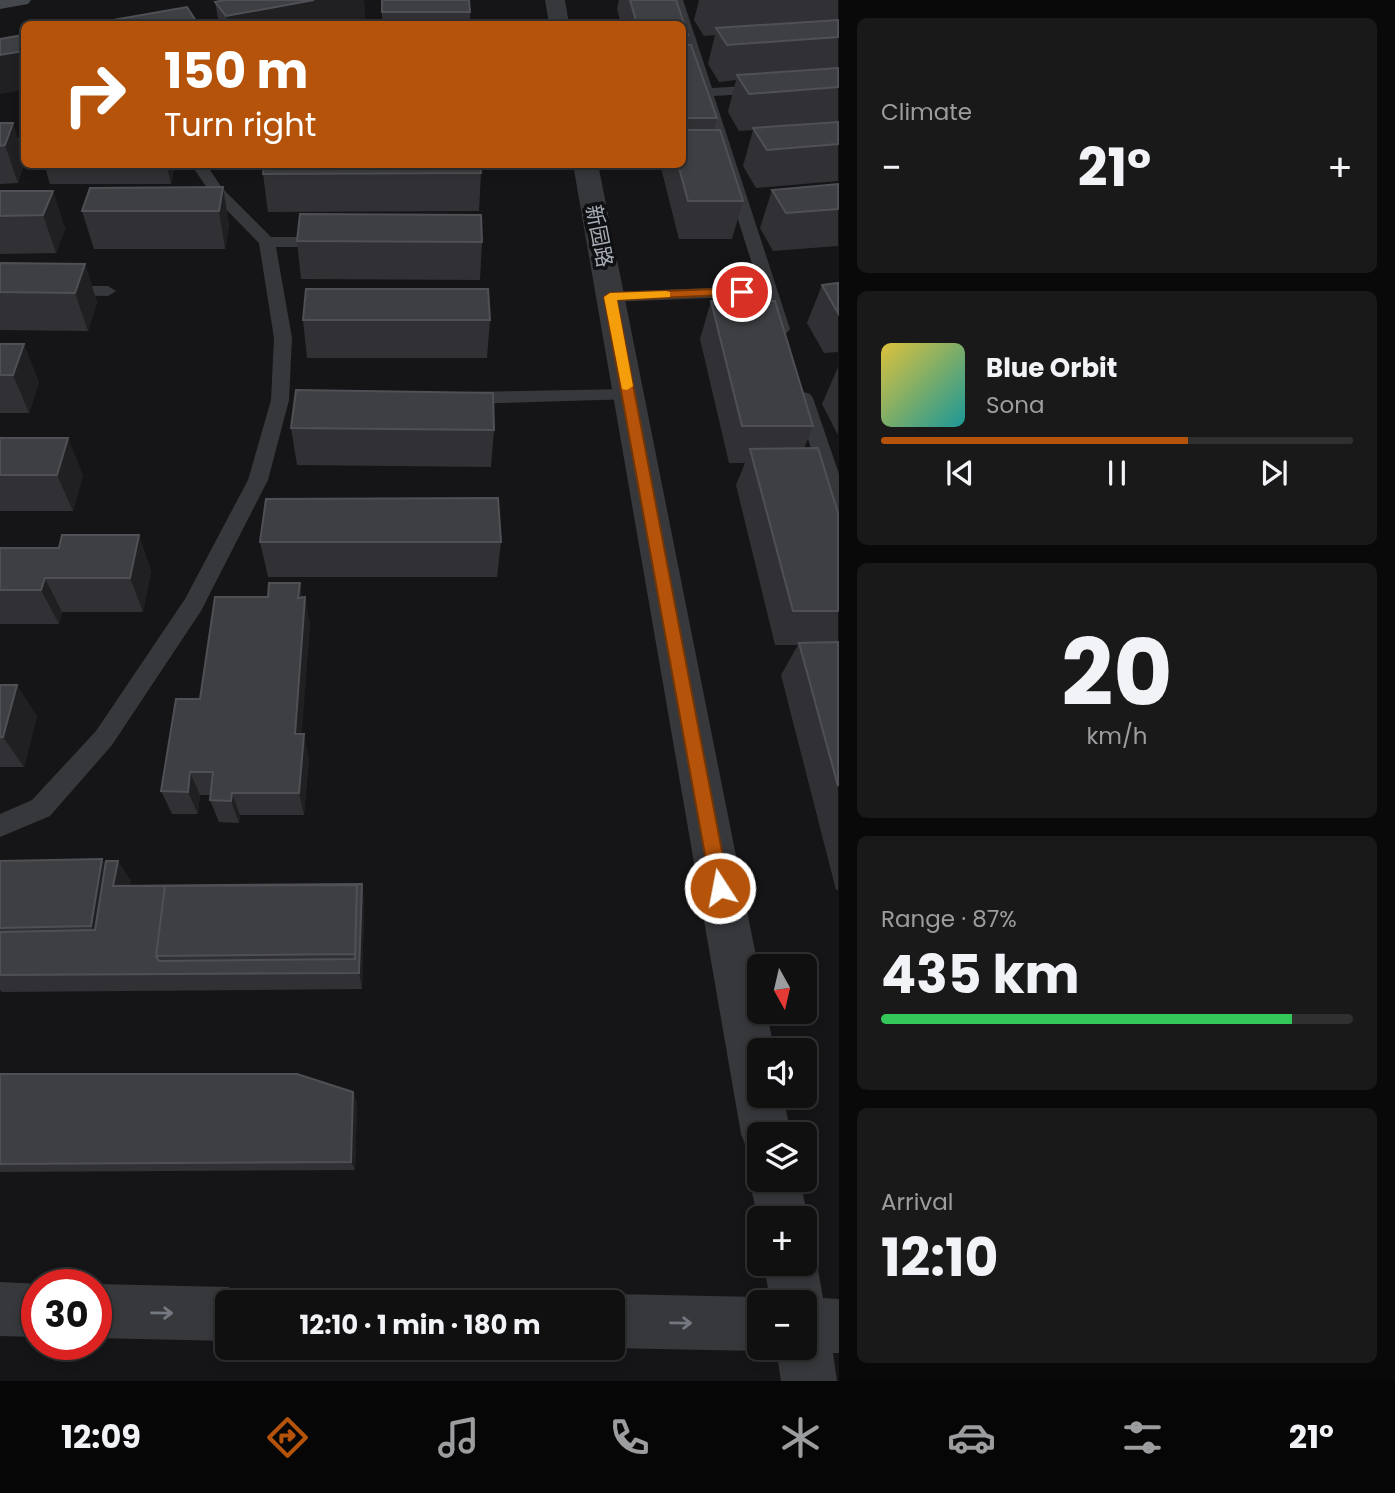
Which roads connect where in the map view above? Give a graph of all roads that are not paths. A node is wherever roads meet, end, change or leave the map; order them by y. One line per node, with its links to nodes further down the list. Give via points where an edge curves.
1 (21, 0): 3 (main road)
2 (555, 0): 5 (street)
3 (0, 4)
4 (682, 4): 7 (lane)
5 (558, 21)
6 (785, 88): 7 (lane)
7 (705, 93): 16 (lane)
8 (21, 142): 9 (lane)
9 (0, 143)
10 (201, 168): 12 (lane, via 216,191)
11 (586, 168): 17 (street, 新园路)
12 (267, 242): 13 (lane); 23 (lane, via 283,338 287,400 258,480 193,606 104,738 41,808)
13 (337, 242)
14 (54, 291): 15 (lane)
15 (108, 291)
16 (769, 291): 17 (lane); 18 (lane)
17 (610, 297): 20 (street, 新园路)
18 (785, 341)
19 (797, 379): 22 (lane)
20 (628, 395): 21 (lane); 24 (street, 新园路)
21 (447, 398)
22 (838, 505)
23 (0, 826)
24 (764, 1122)
25 (0, 1310): 26 (street)
26 (21, 1310)
27 (112, 1311): 28 (street, one-way to 28)
28 (215, 1314)
29 (625, 1321): 30 (street, one-way to 30)
30 (747, 1324)
31 (817, 1325): 32 (street)
32 (838, 1326)
33 (805, 1360): 34 (street)
34 (808, 1381)

